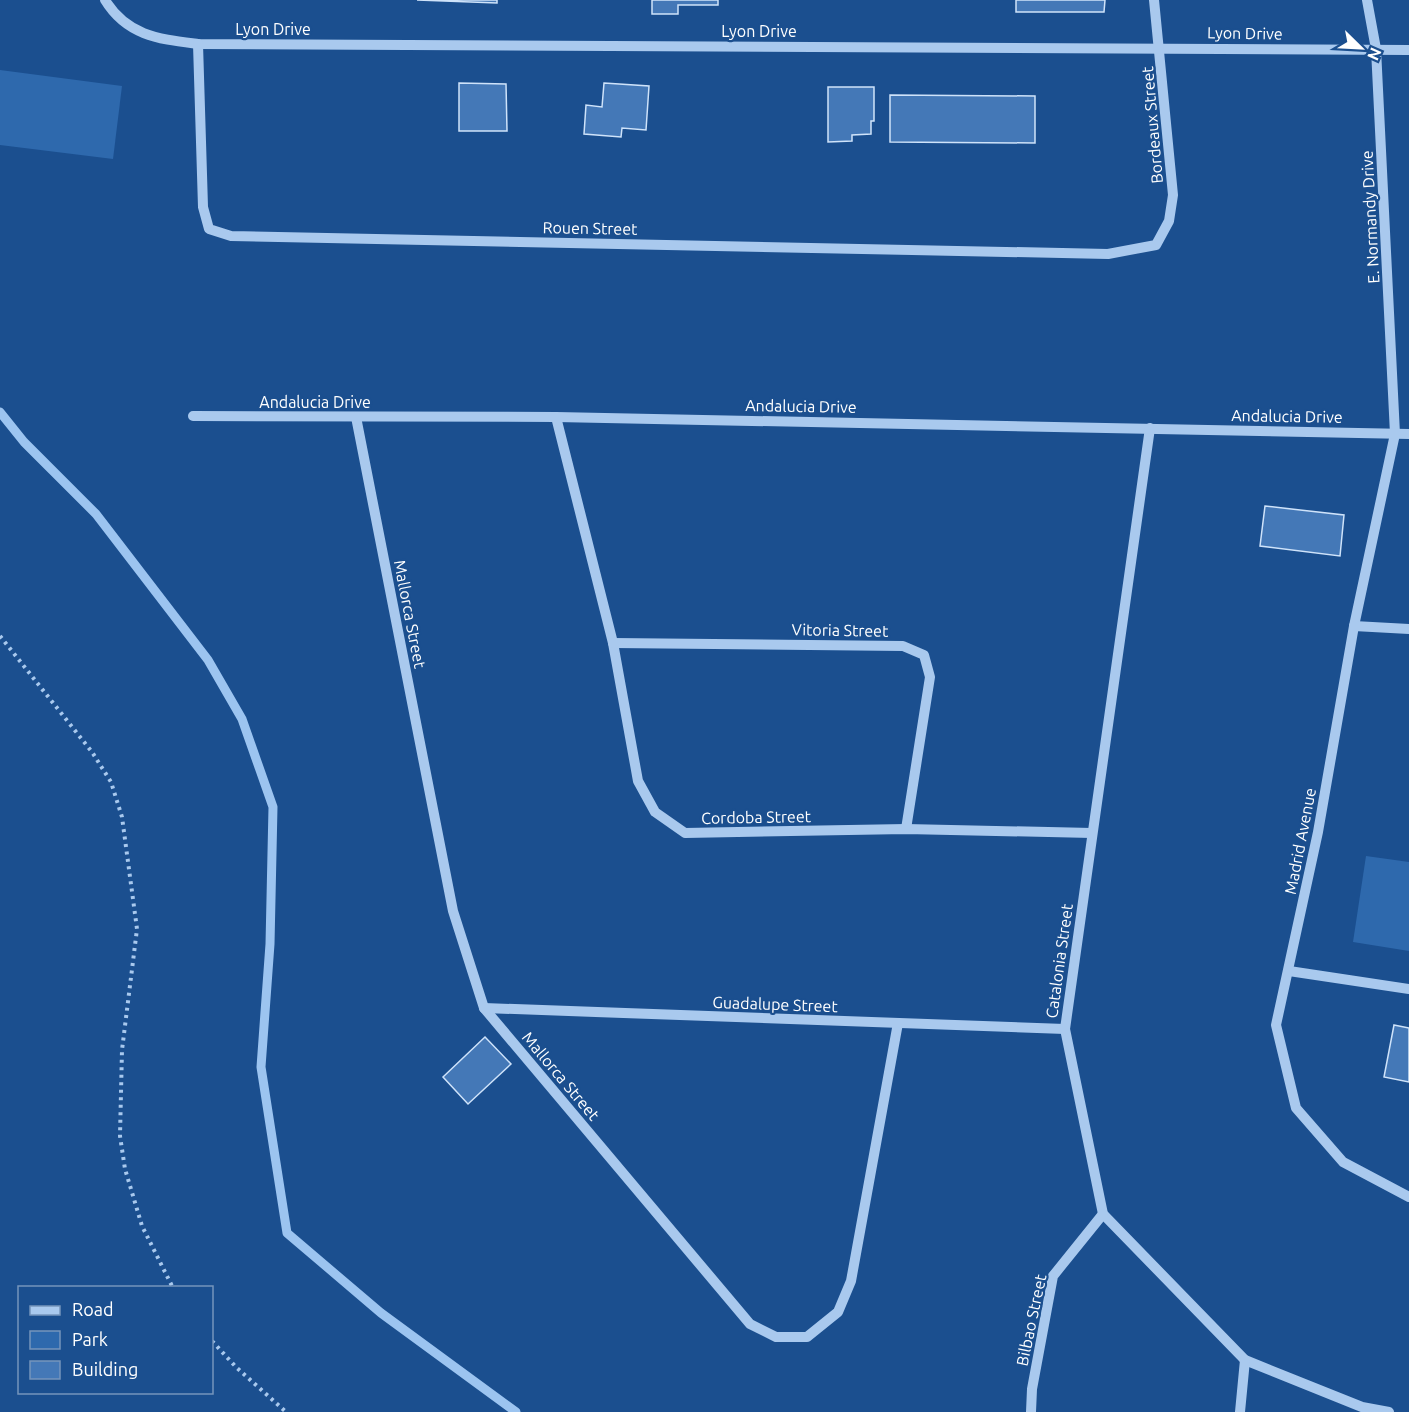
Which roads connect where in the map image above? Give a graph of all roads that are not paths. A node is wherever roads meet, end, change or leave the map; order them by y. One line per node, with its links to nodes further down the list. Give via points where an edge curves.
1 (105, 0): 4 (street, Lyon Drive, via 116,17 152,38)
2 (1154, 0): 5 (street, Bordeaux Street)
3 (1367, 0): 6 (street, E. Normandy Drive)
4 (198, 44): 5 (street, Lyon Drive); 8 (street, Rouen Street, via 203,207 209,229 231,236 1108,254)
5 (1160, 47): 6 (street, Lyon Drive); 8 (street, Bordeaux Street, via 1173,195 1169,221)
6 (1376, 49): 7 (street, Lyon Drive); 13 (street, E. Normandy Drive)
7 (1409, 50)
8 (1156, 245)
9 (193, 416): 10 (street, Andalucia Drive)
10 (356, 417): 11 (street, Andalucia Drive); 22 (street, Mallorca Street, via 453,910)
11 (556, 417): 12 (street, Andalucia Drive); 17 (street, Cordoba Street)
12 (1150, 428): 13 (street, Andalucia Drive); 19 (street, Catalonia Street)
13 (1395, 434): 14 (street, Andalucia Drive); 15 (street, Madrid Avenue)
14 (1409, 434)
15 (1354, 626): 16 (street); 20 (street, Madrid Avenue)
16 (1409, 629)
17 (613, 643): 18 (street, Cordoba Street, via 638,782 656,812 685,833); 18 (street, Vitoria Street, via 903,646 924,655 930,677)
18 (906, 829): 19 (street, Cordoba Street)
19 (1092, 833): 24 (street, Catalonia Street)
20 (1289, 971): 21 (street); 25 (street, Madrid Avenue, via 1276,1025 1296,1108 1343,1162)
21 (1409, 989)
22 (484, 1008): 23 (street, Guadalupe Street); 23 (street, Mallorca Street, via 750,1324 776,1337 807,1337 838,1312 851,1281)
23 (898, 1023): 24 (street, Guadalupe Street)
24 (1065, 1029): 26 (street, Catalonia Street)
25 (1409, 1197)
26 (1103, 1214): 27 (street); 28 (street, Bilbao Street, via 1053,1276)
27 (1245, 1360): 29 (street); 30 (street, via 1362,1407)
28 (1031, 1412)
29 (1240, 1412)
30 (1389, 1412)

